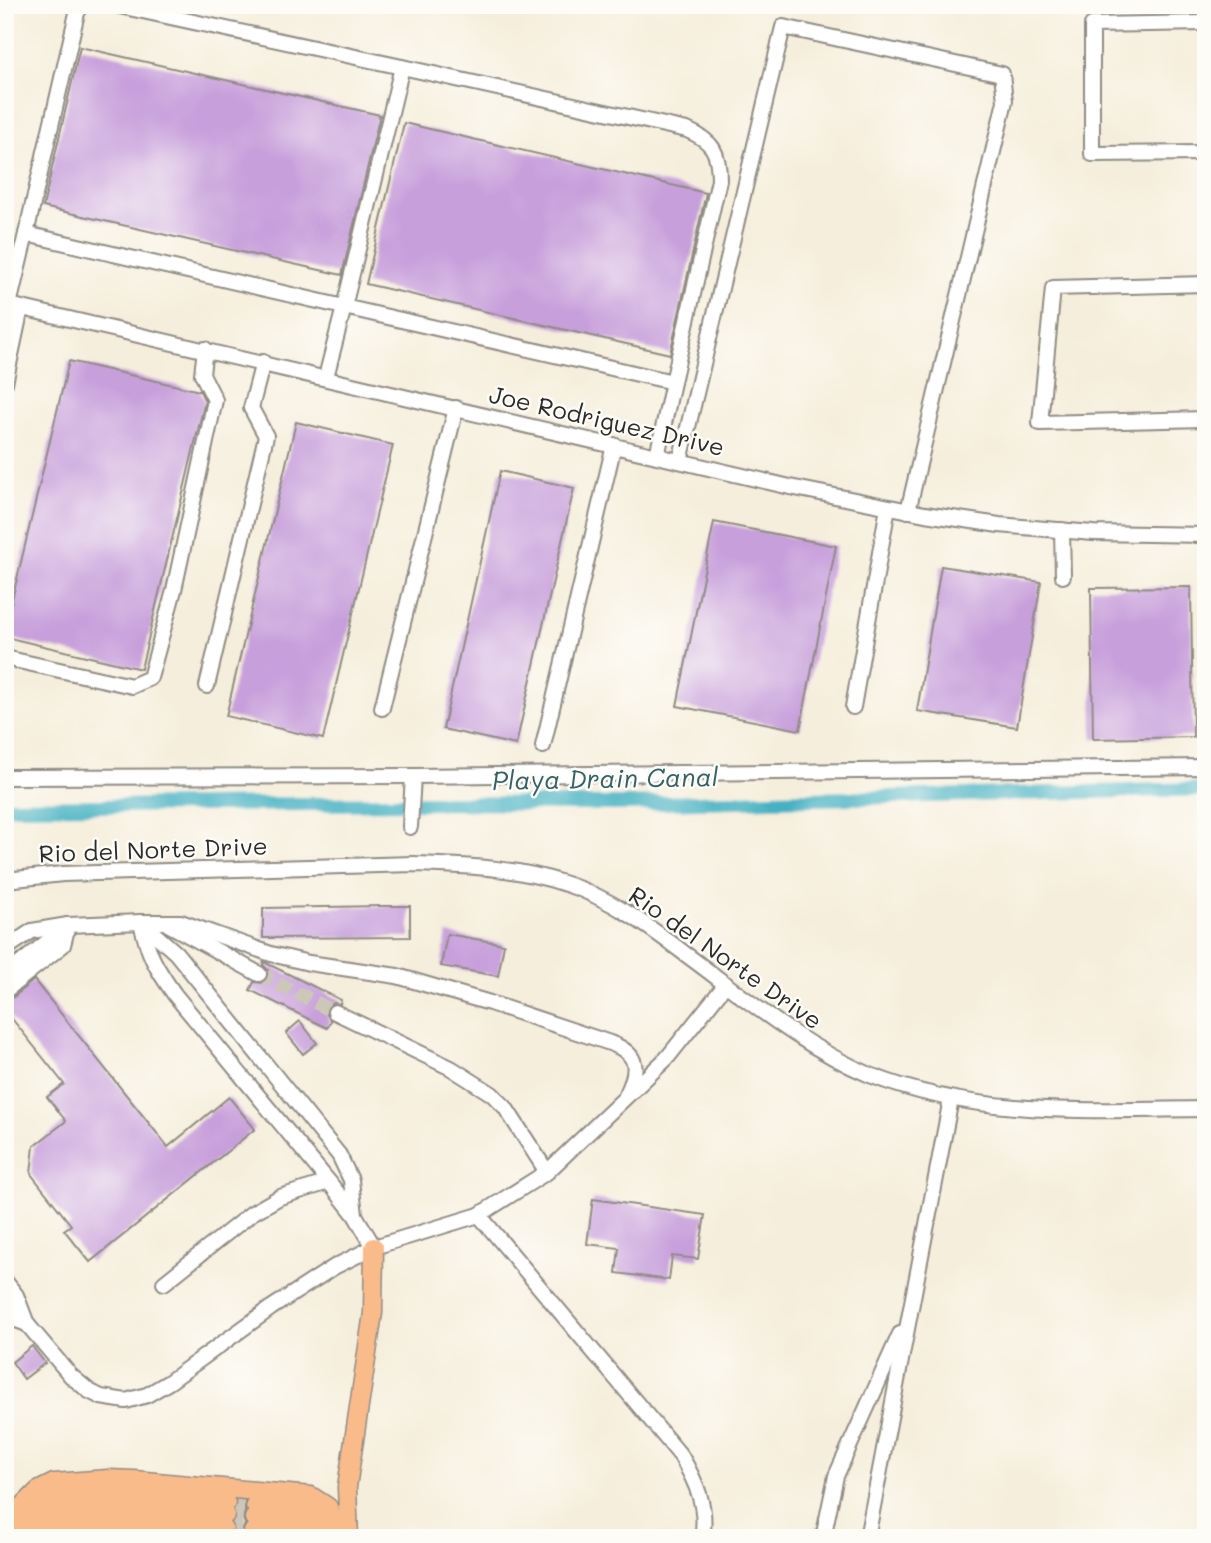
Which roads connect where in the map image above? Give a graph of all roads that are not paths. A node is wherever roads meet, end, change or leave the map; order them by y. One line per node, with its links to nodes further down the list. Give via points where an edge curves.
1 (82, 5): 6 (street)
2 (115, 5): 4 (street)
3 (1206, 23): 5 (street, via 1093,25 1092,154)
4 (402, 67): 9 (street); 14 (street, via 704,137 719,162 719,180)
5 (1206, 153)
6 (26, 234): 8 (street); 9 (street)
7 (1206, 285): 16 (street, via 1053,288 1040,423)
8 (12, 305): 10 (street, Joe Rodriguez Drive); 13 (street)
9 (344, 307): 12 (street); 14 (street)
10 (205, 349): 11 (street, Joe Rodriguez Drive); 25 (street, via 202,374 215,400 174,590 149,678 132,686)
11 (263, 362): 12 (street, Joe Rodriguez Drive); 26 (street, via 251,408 266,436)
12 (326, 377): 15 (street, Joe Rodriguez Drive)
13 (5, 383)
14 (673, 383): 18 (street)
15 (456, 408): 17 (street, Joe Rodriguez Drive); 28 (street)
16 (1206, 419)
17 (614, 445): 18 (street, Joe Rodriguez Drive); 29 (street)
18 (657, 456): 19 (street, Joe Rodriguez Drive)
19 (680, 461): 20 (street, Joe Rodriguez Drive); 21 (street, via 783,27 1002,74 1005,101)
20 (888, 507): 21 (street, Joe Rodriguez Drive); 27 (street)
21 (908, 511): 22 (street, Joe Rodriguez Drive)
22 (1062, 530): 23 (street, Joe Rodriguez Drive); 24 (street)
23 (1206, 535)
24 (1063, 576)
25 (5, 658)
26 (207, 686)
27 (853, 707)
28 (382, 708)
29 (543, 746)
30 (1206, 767): 32 (street)
31 (5, 776): 32 (street)
32 (414, 776): 33 (street)
33 (411, 820)
34 (5, 880): 41 (street, Rio del Norte Drive, via 53,874 414,864 498,868 567,884 609,902)
35 (163, 921): 36 (street); 39 (street); 44 (street, via 195,925 294,960 397,976 622,1048 635,1065)
36 (141, 922): 37 (street); 48 (street, via 147,950 175,995); 49 (street, via 176,953 339,1154 351,1180)
37 (68, 925): 38 (street, via 32,931); 40 (street); 42 (street, via 63,945)
38 (5, 949)
39 (259, 974)
40 (5, 976)
41 (726, 984): 44 (street, via 667,1058); 45 (street, Rio del Norte Drive, via 835,1058 906,1088)
42 (5, 991)
43 (335, 1012): 47 (street, via 450,1068 492,1094)
44 (626, 1096): 47 (street)
45 (951, 1099): 46 (street, Rio del Norte Drive, via 1026,1110); 55 (street)
46 (1206, 1109)
47 (547, 1172): 50 (street)
48 (330, 1182): 49 (street); 53 (street, via 280,1197 253,1213)
49 (355, 1215): 51 (street)
50 (479, 1215): 51 (street); 60 (street, via 681,1456 699,1491)
51 (374, 1247): 57 (street, via 307,1283 158,1390 136,1399 114,1400 89,1391); 67 (main road, via 373,1313 347,1487)
52 (5, 1281): 57 (street)
53 (164, 1283)
54 (5, 1304): 57 (street)
55 (909, 1314): 68 (street, via 836,1476); 69 (street)
56 (5, 1316): 57 (street)
57 (27, 1324)
58 (254, 1518): 63 (main road); 64 (main road, via 309,1522); 65 (main road, via 311,1510)
59 (5, 1531): 66 (main road, via 38,1491 54,1483 108,1479 311,1496 328,1507)
60 (702, 1533)
61 (7, 1537): 62 (main road, via 55,1496 111,1494 225,1516 53,1526)
62 (19, 1538)
63 (311, 1538)
64 (324, 1538)
65 (330, 1538)
66 (340, 1538)
67 (349, 1538)
68 (824, 1538)
69 (867, 1538)

